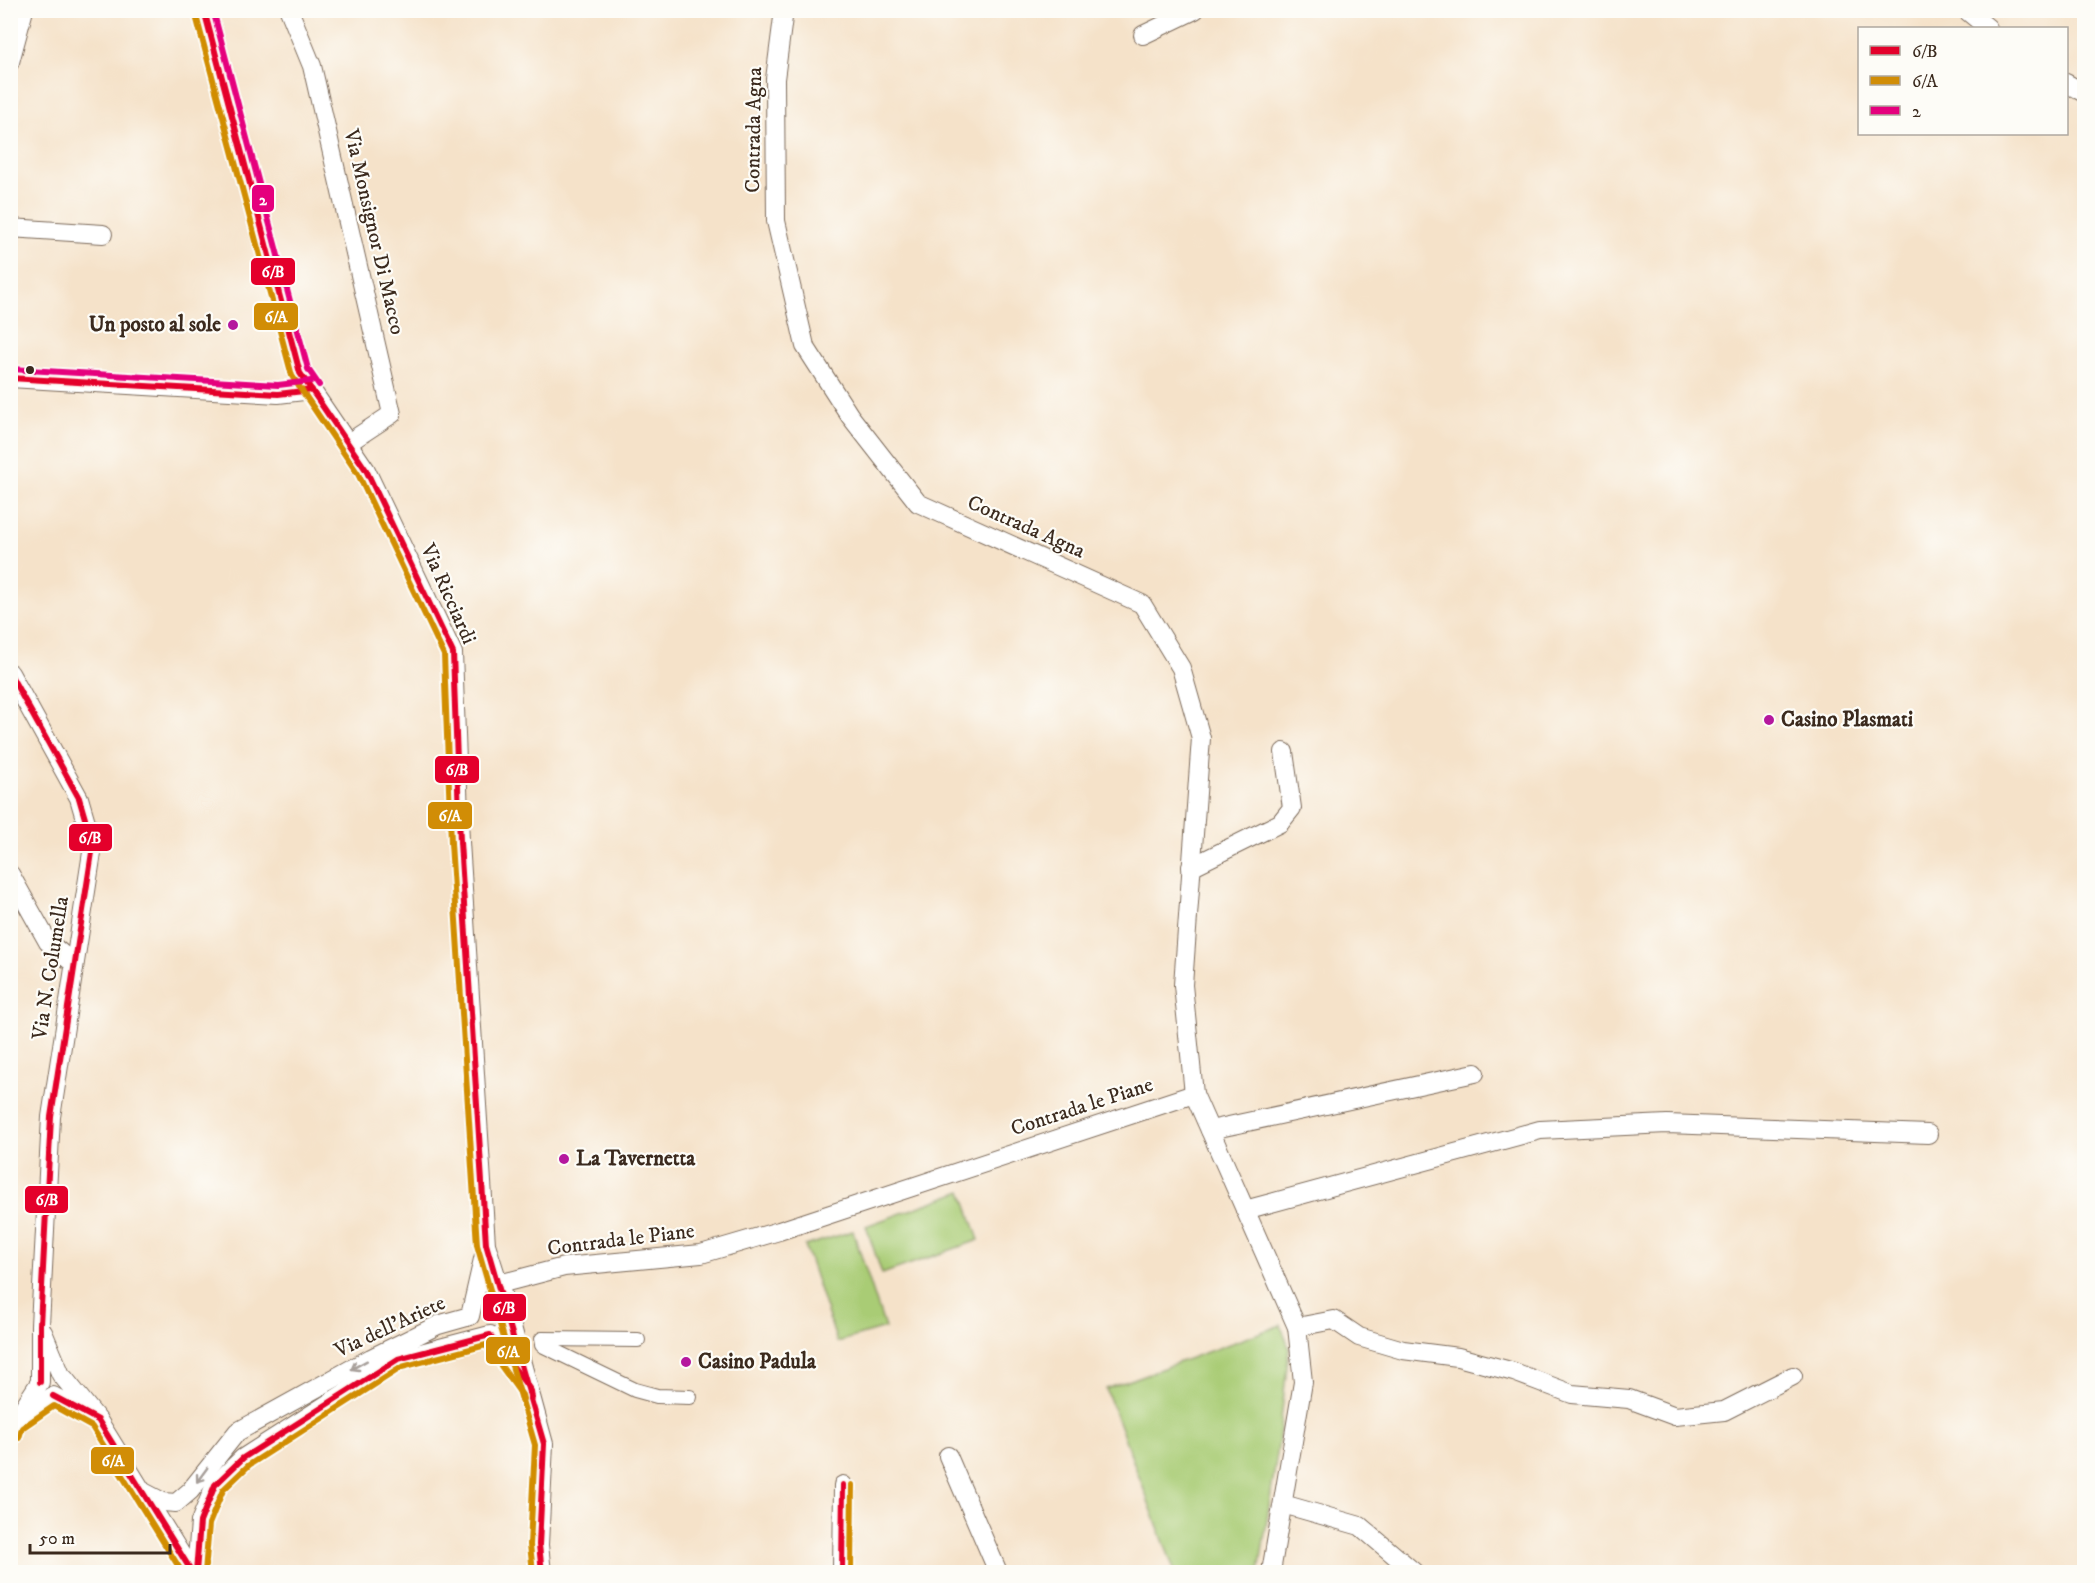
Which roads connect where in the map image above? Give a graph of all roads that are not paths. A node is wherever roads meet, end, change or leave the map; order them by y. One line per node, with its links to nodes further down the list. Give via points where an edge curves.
1 (24, 10): 9 (street)
2 (204, 10): 15 (street, Via Ricciardi, via 300,373)
3 (289, 10): 16 (street, Via Monsignor Di Macco, via 312,66 392,414)
4 (784, 10): 19 (street, Contrada Agna, via 775,79 776,221 805,346 850,416 918,503 1142,604 1181,668 1201,738)
5 (1195, 10): 8 (street)
6 (1966, 10): 7 (street)
7 (1987, 27)
8 (1143, 35)
9 (11, 55)
10 (2068, 84): 11 (street)
11 (2085, 93)
12 (10, 228): 13 (street)
13 (103, 234)
14 (10, 378): 15 (street, via 278,394)
15 (312, 390): 16 (street, Via Ricciardi)
16 (348, 443): 27 (street, Via Ricciardi, via 366,470 453,653 461,854)
17 (10, 673): 21 (street, Via N. Columella, via 79,798 93,846)
18 (1284, 752): 19 (street, via 1292,808 1280,823)
19 (1191, 867): 23 (street, Contrada Agna, via 1183,986)
20 (10, 874): 21 (street, via 48,942)
21 (74, 964): 31 (street, Via N. Columella, via 51,1117)
22 (1475, 1073): 24 (street)
23 (1194, 1094): 24 (street); 28 (street, Contrada le Piane, via 701,1254 564,1267)
24 (1210, 1130): 26 (street)
25 (1928, 1134): 26 (street, via 1667,1124 1540,1130)
26 (1245, 1210): 32 (street)
27 (486, 1244): 28 (street); 29 (street, Via dell'Ariete)
28 (499, 1284): 30 (street)
29 (470, 1316): 30 (street, via 476,1302 490,1296 504,1302); 33 (street, via 476,1329); 45 (street, Via dell'Ariete, one-way to 45, via 438,1325 371,1358 237,1432 176,1503 163,1502)
30 (510, 1316): 33 (street, via 504,1329); 38 (street)
31 (40, 1325): 35 (street); 37 (street, Via N. Columella)
32 (1297, 1327): 36 (street, via 1334,1320 1359,1336 1403,1350 1458,1357 1514,1372 1572,1394 1629,1399 1675,1416 1724,1411); 46 (street, via 1303,1382)
33 (490, 1335): 38 (street); 47 (street, Via dell'Ariete, via 398,1359 243,1458 215,1485 200,1522)
34 (638, 1340): 40 (street, via 542,1342 635,1390 657,1396)
35 (63, 1376): 37 (street, via 54,1371); 39 (street, via 63,1390); 41 (street)
36 (1793, 1376)
37 (40, 1382): 39 (street, via 45,1393); 42 (street)
38 (531, 1391): 48 (street, via 544,1444 539,1545)
39 (53, 1396): 41 (street); 42 (street)
40 (690, 1397)
41 (98, 1420): 45 (street)
42 (12, 1429)
43 (948, 1456): 50 (street)
44 (843, 1485): 49 (street)
45 (142, 1491): 47 (street)
46 (1283, 1504): 51 (street); 52 (street, via 1360,1526)
47 (194, 1572)
48 (542, 1572)
49 (842, 1572)
50 (998, 1572)
51 (1271, 1572)
52 (1414, 1572)

